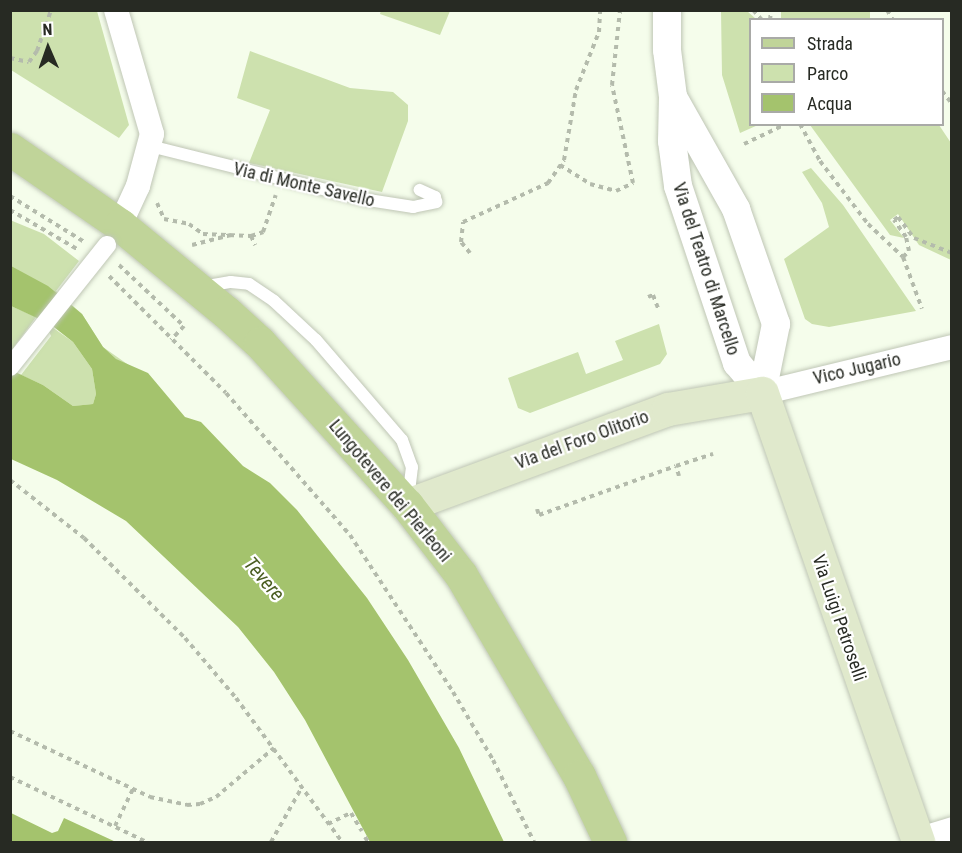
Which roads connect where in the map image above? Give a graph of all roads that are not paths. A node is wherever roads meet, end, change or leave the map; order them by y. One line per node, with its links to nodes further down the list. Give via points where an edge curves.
1 (116, 10): 4 (street, via 152,134)
2 (667, 10): 3 (street, Via del Teatro di Marcello, via 665,33)
3 (674, 98): 11 (street, Via del Teatro di Marcello, via 672,141 678,186 737,363); 11 (street, Via del Teatro di Marcello, via 716,175 720,214 771,355)
4 (150, 146): 6 (lane, Via di Monte Savello, via 362,199 413,207 436,202 435,197); 7 (street)
5 (10, 149): 7 (main road, Lungotevere dei Pierleoni)
6 (420, 190)
7 (108, 244): 8 (main road, Lungotevere dei Pierleoni); 10 (street, bridge)
8 (199, 288): 12 (main road, Lungotevere dei Pierleoni, via 260,343); 12 (lane, via 231,282 249,284 316,340 402,440 412,466)
9 (951, 347): 11 (street, Vico Jugario)
10 (10, 367)
11 (762, 393): 12 (main road, Via del Foro Olitorio, via 668,409); 14 (main road, Via Luigi Petroselli)
12 (407, 505): 15 (main road, Lungotevere dei Pierleoni, via 467,585 579,776)
13 (951, 829): 14 (street)
14 (917, 841)
15 (610, 843)

